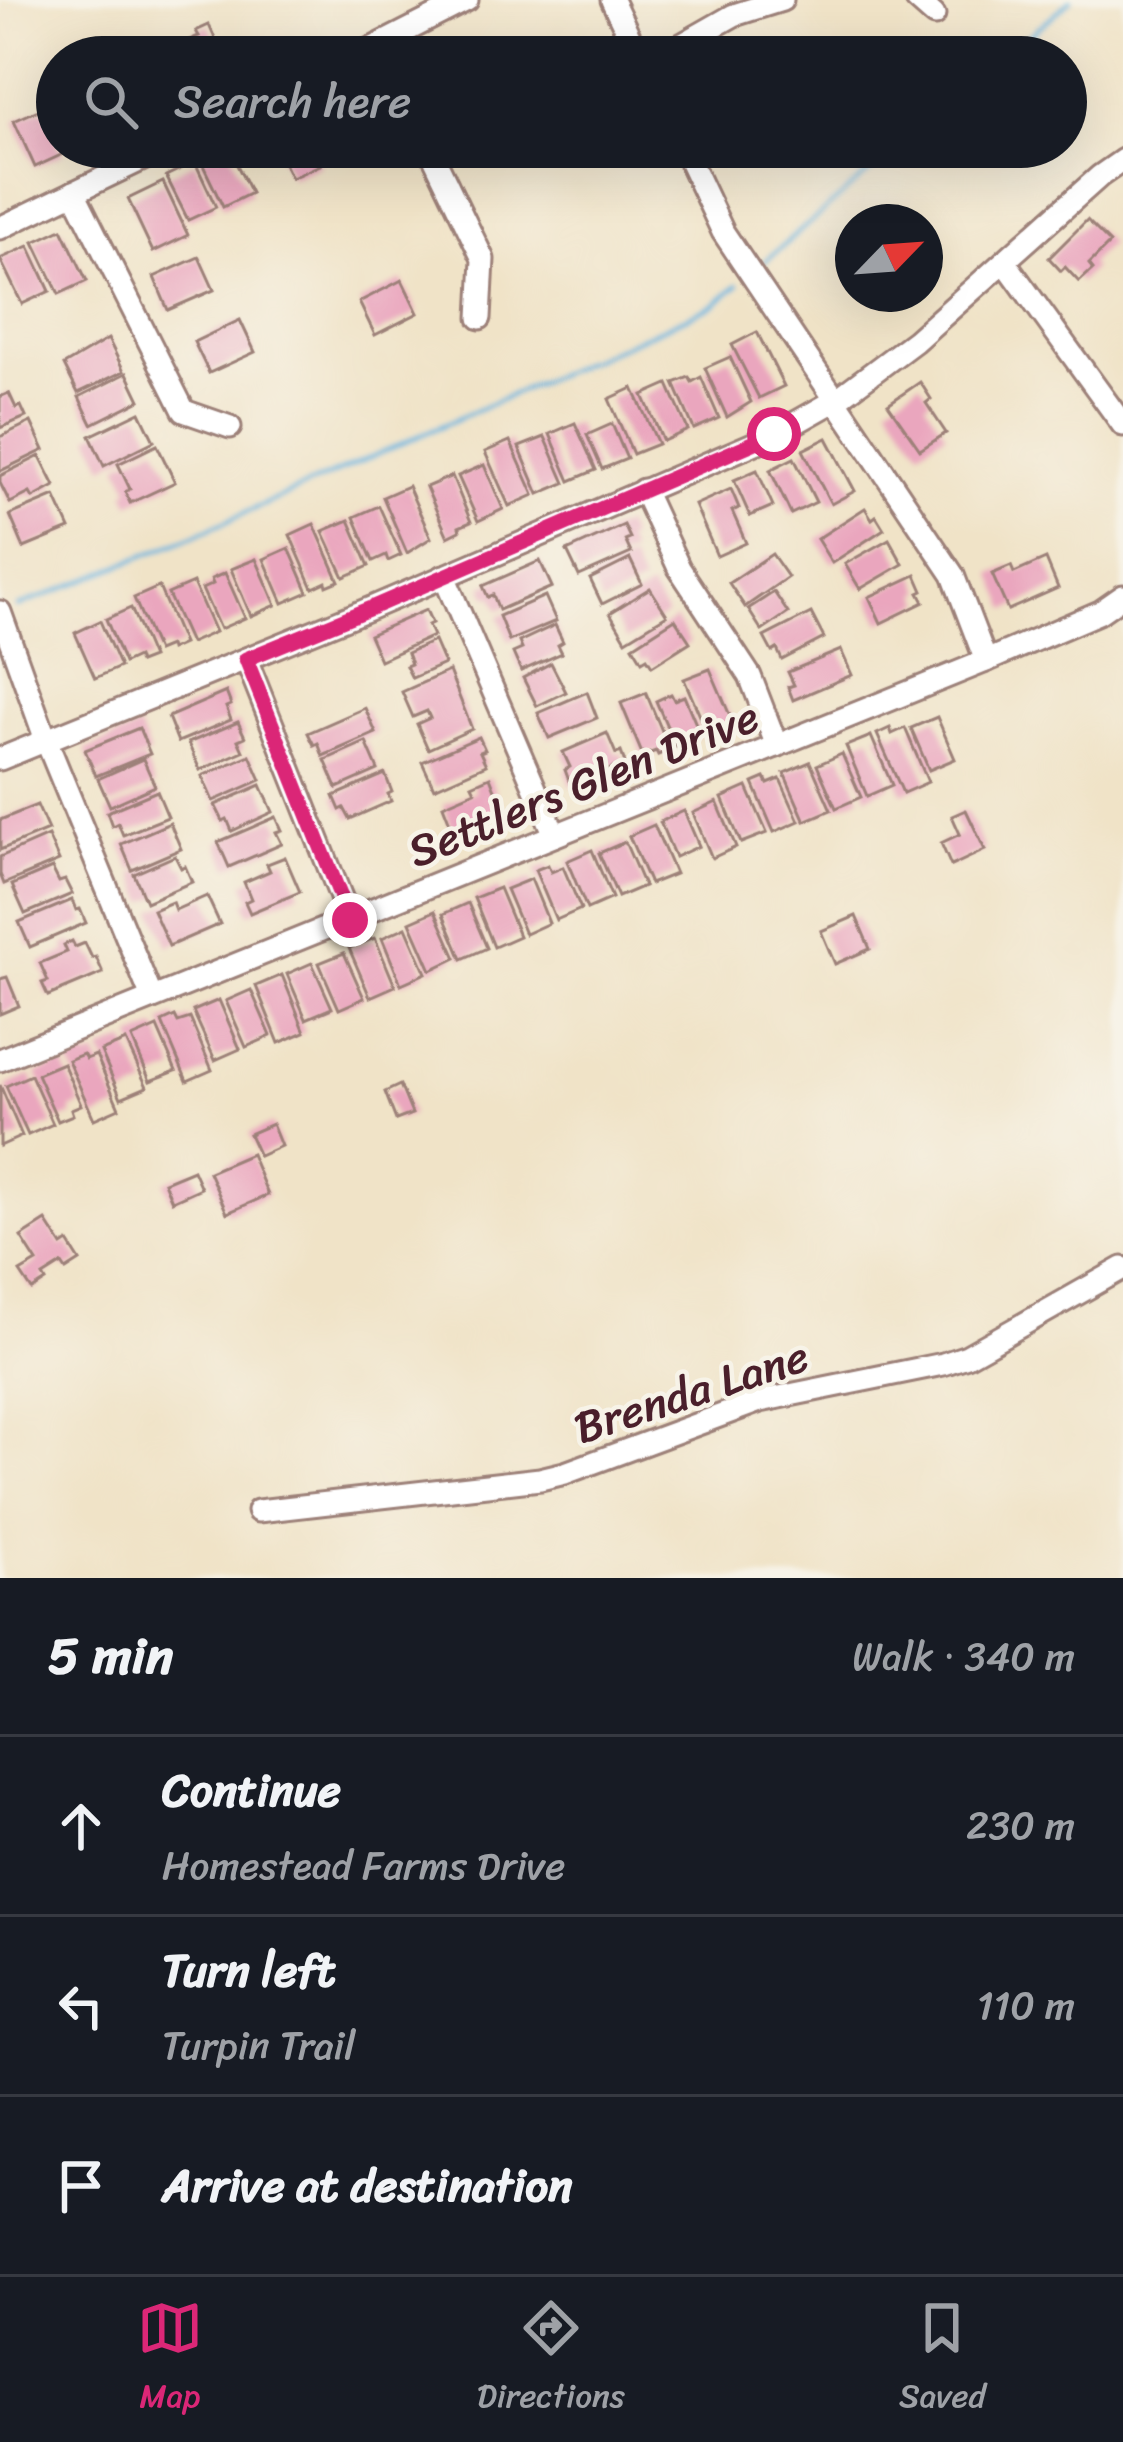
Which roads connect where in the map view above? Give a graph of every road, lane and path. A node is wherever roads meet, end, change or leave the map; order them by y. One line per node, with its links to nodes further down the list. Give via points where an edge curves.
1 (467, 0): 4 (street)
2 (612, 0): 5 (street)
3 (782, 0): 6 (street)
4 (408, 36)
5 (629, 36)
6 (697, 36)
7 (1123, 160): 13 (street)
8 (124, 168): 11 (street)
9 (440, 168): 14 (street, via 484,260)
10 (692, 168): 15 (street, via 723,232)
11 (74, 192): 12 (street); 17 (street, via 184,411)
12 (0, 228)
13 (1005, 262): 15 (street); 16 (street)
14 (480, 318)
15 (836, 400): 18 (street); 23 (street, via 953,575)
16 (1123, 425)
17 (230, 427)
18 (643, 490): 19 (street); 25 (street, via 679,568 750,676)
19 (444, 576): 22 (street); 27 (street)
20 (1123, 596): 23 (street, Settlers Glen Drive)
21 (0, 612): 24 (street)
22 (246, 659): 24 (street); 28 (street)
23 (986, 661): 25 (street, Settlers Glen Drive)
24 (46, 740): 26 (street); 29 (street)
25 (777, 746): 27 (street, Settlers Glen Drive)
26 (0, 759)
27 (556, 835): 28 (street, Settlers Glen Drive)
28 (350, 920): 29 (street, Settlers Glen Drive)
29 (152, 998): 30 (street, Settlers Glen Drive)
30 (0, 1060)
31 (1123, 1268): 32 (street, Brenda Lane, via 967,1356 760,1401 565,1473)
32 (259, 1511)

